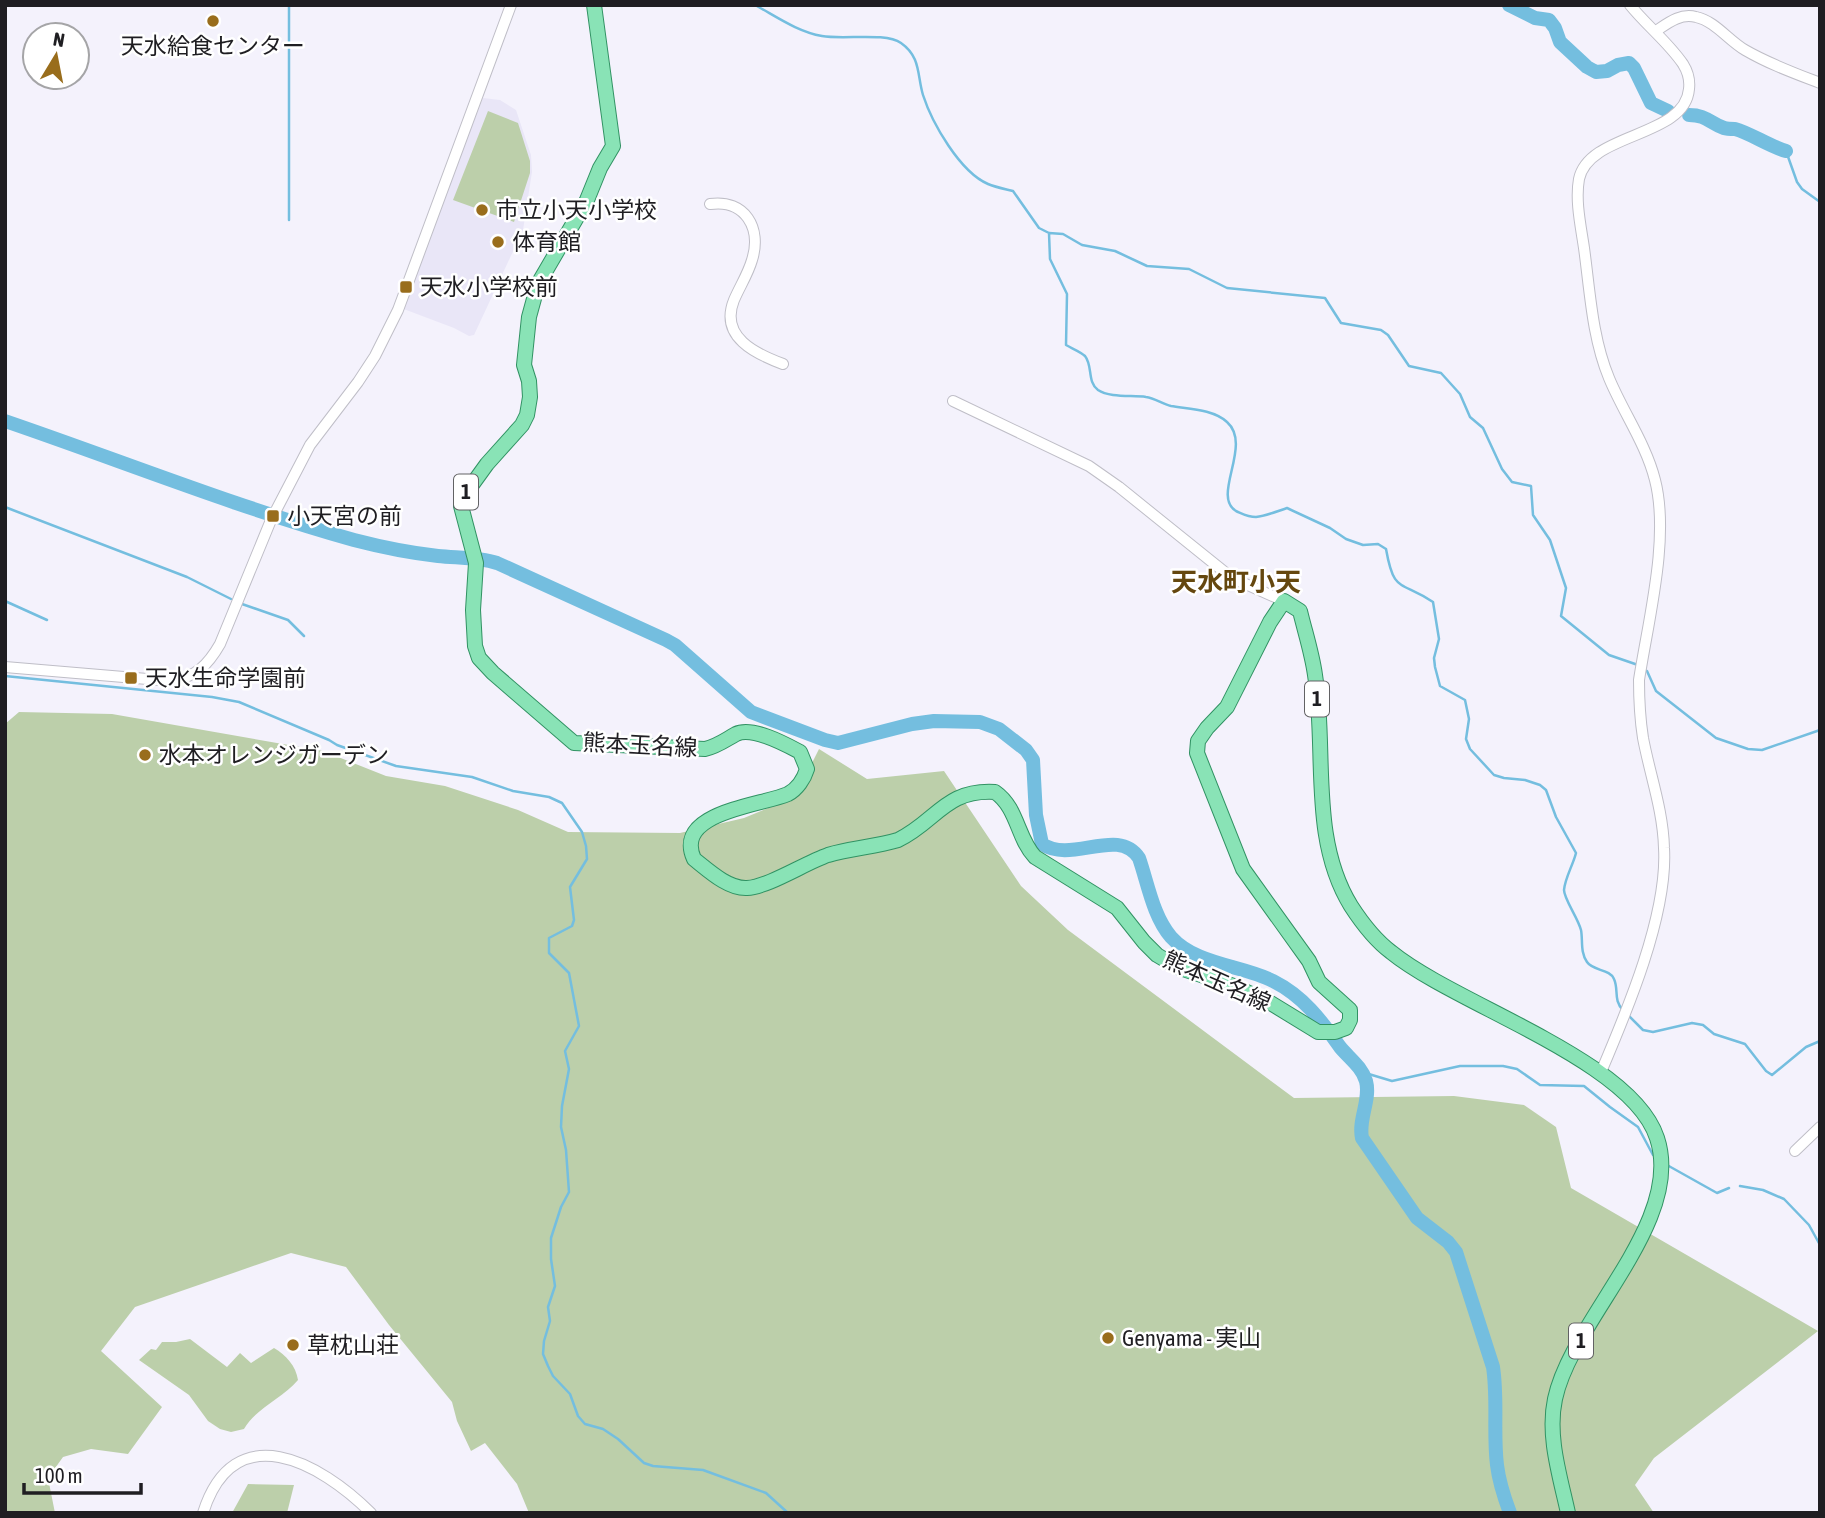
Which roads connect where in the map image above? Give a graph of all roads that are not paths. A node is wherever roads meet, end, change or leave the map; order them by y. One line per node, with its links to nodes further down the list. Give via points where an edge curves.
1 (511, 5): 10 (street, via 398,310 375,356 310,445 210,661 184,679 161,681)
2 (594, 5): 9 (main road, 熊本玉名線 / 1, via 613,146 538,284 524,365 529,380 527,415 487,464 461,506 476,563 475,646 493,673 574,743 705,749 747,731 800,752 807,769 799,785 789,793 702,824 691,838 694,859 737,887 747,888 832,854 898,840 953,800 979,791 995,792 1010,806 1026,848 1035,858 1117,908 1157,955 1269,1002 1311,1028 1330,1033 1346,1028 1350,1010 1319,982 1243,869 1197,753 1198,741 1227,707)
3 (1630, 5): 4 (street)
4 (1656, 31): 5 (street, via 1672,20 1694,16 1758,57); 11 (street, via 1685,66 1690,81 1684,107 1671,118 1600,152 1578,182 1601,358 1655,478 1659,502 1660,543 1639,680 1643,738 1660,813 1664,858 1649,942)
5 (1820, 83)
6 (710, 204): 7 (street, via 726,202 740,209 748,215 753,232 752,262 731,312 738,338 757,355)
7 (783, 364)
8 (953, 401): 9 (street, via 1089,466 1232,578)
9 (1284, 601): 11 (main road, 1, via 1300,611 1315,675 1326,833 1332,864 1353,908 1373,935 1411,967)
10 (5, 667)
11 (1601, 1072): 16 (main road, 1, via 1647,1118 1661,1152 1660,1181 1645,1229 1565,1368 1555,1397 1553,1427)
12 (1820, 1127): 13 (street)
13 (1795, 1151)
14 (203, 1513): 15 (street, via 220,1475 251,1457 268,1455 306,1464 328,1476)
15 (371, 1513)
16 (1568, 1513)

